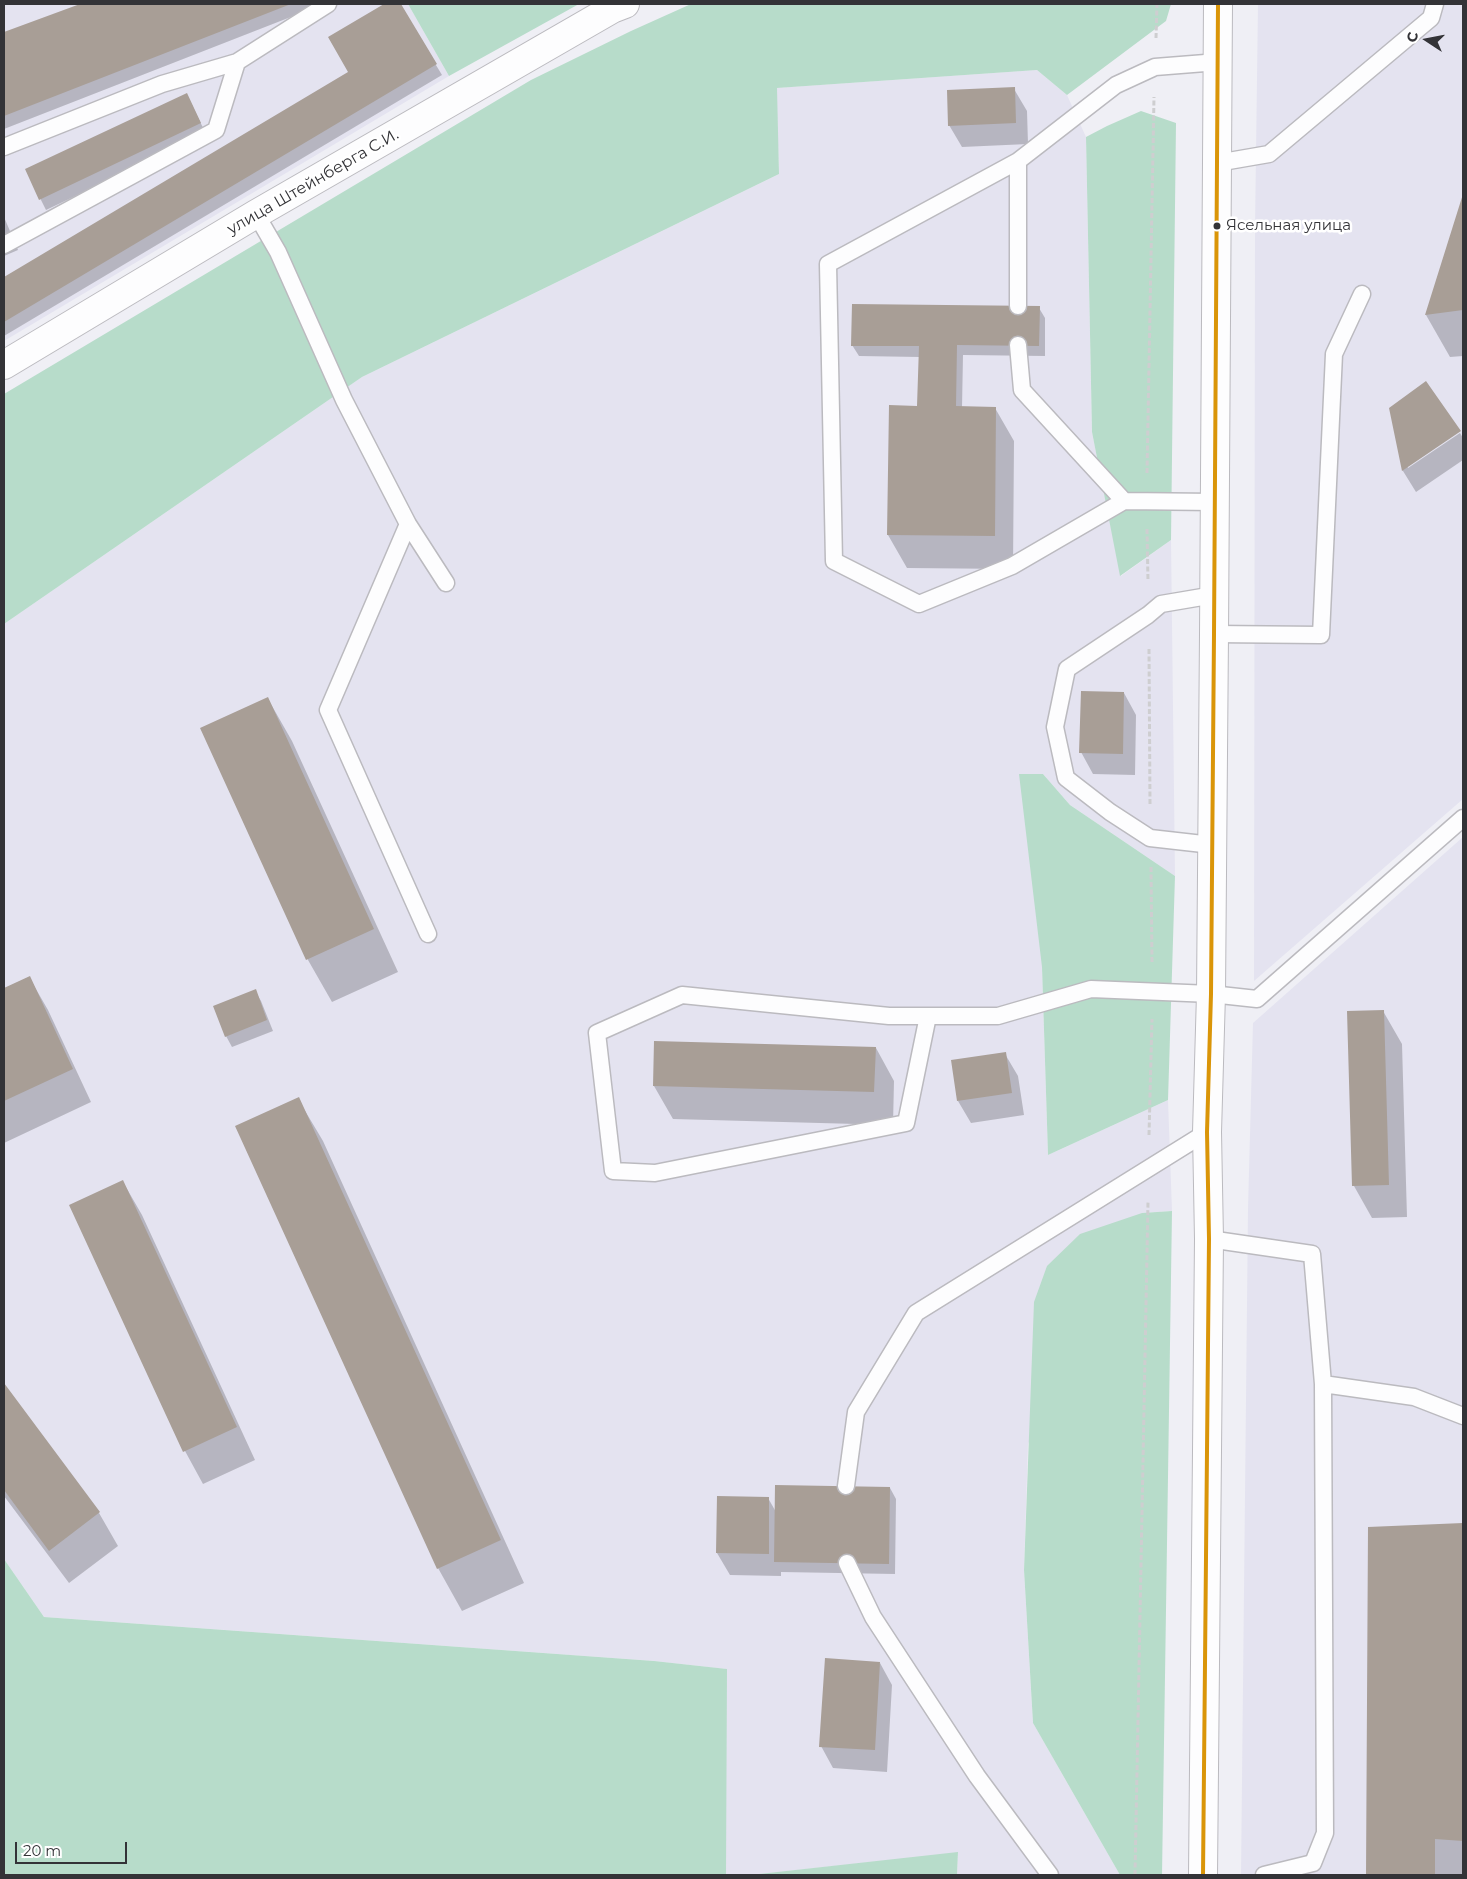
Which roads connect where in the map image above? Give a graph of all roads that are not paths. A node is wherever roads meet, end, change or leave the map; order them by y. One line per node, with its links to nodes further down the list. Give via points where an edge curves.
1 (328, 4): 5 (lane)
2 (1218, 4): 6 (main road)
3 (1435, 4): 9 (lane, via 1431,18 1268,154)
4 (613, 5): 10 (main road, улица Штейнберга С.И.)
5 (237, 62): 7 (lane, via 162,84); 11 (lane, via 216,130)
6 (1218, 62): 8 (lane, via 1155,68 1116,85); 9 (main road)
7 (4, 147)
8 (1018, 161): 13 (lane); 16 (lane, via 828,264 834,561 919,604 1012,566)
9 (1217, 163): 17 (main road)
10 (256, 214): 15 (main road, улица Штейнберга С.И.); 18 (lane, via 278,252 344,400)
11 (4, 245)
12 (1362, 294): 21 (lane, via 1334,354 1321,635)
13 (1018, 306)
14 (1018, 346): 16 (lane, via 1022,390)
15 (4, 365)
16 (1124, 501): 17 (lane)
17 (1215, 502): 20 (main road)
18 (408, 524): 19 (lane); 24 (lane, via 328,710)
19 (446, 583)
20 (1214, 594): 21 (main road); 23 (lane, via 1161,604 1067,669 1055,727 1066,778 1110,812 1150,838)
21 (1214, 634): 23 (main road)
22 (1463, 818): 25 (lane, via 1257,999)
23 (1212, 845): 25 (main road)
24 (428, 934)
25 (1210, 994): 26 (lane, via 1092,990 998,1016); 27 (main road)
26 (928, 1016): 26 (lane, via 889,1016 682,995 597,1033 613,1171 655,1173 906,1123)
27 (1207, 1132): 28 (main road); 31 (lane, via 916,1313 856,1412)
28 (1209, 1239): 29 (lane, via 1312,1254); 34 (main road)
29 (1323, 1384): 30 (lane, via 1414,1396); 35 (lane, via 1325,1833 1312,1863)
30 (1463, 1416)
31 (846, 1486)
32 (847, 1563): 33 (lane, via 873,1617 977,1776)
33 (1050, 1875)
34 (1203, 1875)
35 (1264, 1875)

